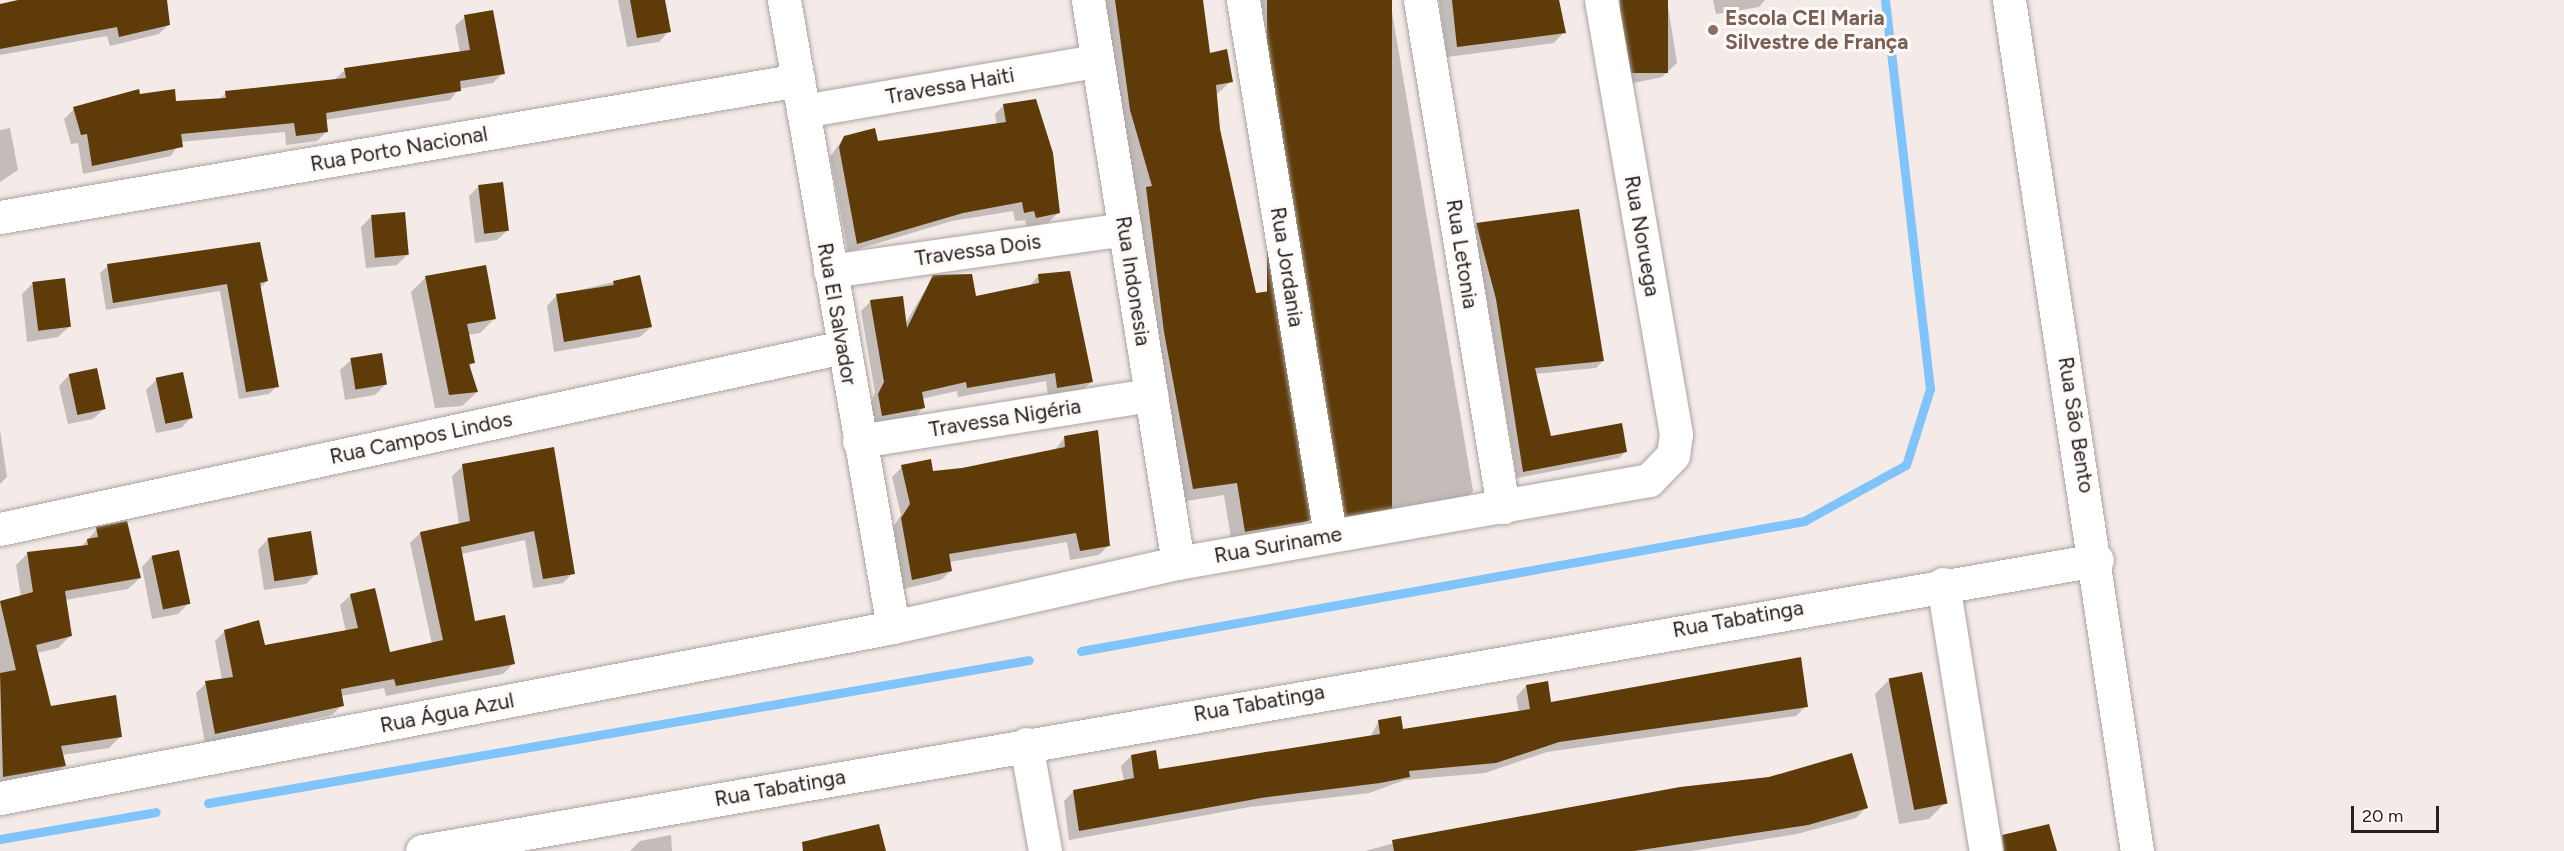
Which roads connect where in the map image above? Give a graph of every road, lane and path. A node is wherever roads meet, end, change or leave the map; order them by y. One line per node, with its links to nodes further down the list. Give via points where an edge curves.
1 (784, 0): 8 (street, Rua El Salvador)
2 (1088, 0): 7 (street, Rua Indonesia)
3 (1243, 0): 18 (street, Rua Jordania)
4 (1420, 0): 16 (street, Rua Letonia)
5 (1601, 0): 15 (street, Rua Noruega, via 1676,434 1673,455)
6 (2009, 0): 19 (street, Rua São Bento)
7 (1097, 61): 8 (street, Travessa Haiti); 10 (street, Rua Indonesia)
8 (801, 96): 9 (street, Rua Porto Nacional); 11 (street, Rua El Salvador)
9 (0, 217)
10 (1125, 229): 11 (street, Travessa Dois); 13 (street, Rua Indonesia)
11 (830, 271): 12 (street, Rua El Salvador)
12 (843, 347): 14 (street, Rua El Salvador); 17 (street, Rua Campos Lindos)
13 (1151, 395): 14 (street, Travessa Nigéria); 20 (street, Rua Indonesia)
14 (859, 441): 22 (street, Rua El Salvador)
15 (1662, 470): 16 (street, Rua Suriname, via 1649,480)
16 (1503, 507): 18 (street, Rua Suriname)
17 (0, 528)
18 (1330, 535): 20 (street, Rua Suriname)
19 (2097, 560): 21 (street, Rua Tabatinga); 28 (street, Rua São Bento)
20 (1178, 563): 22 (street, Rua Suriname)
21 (1943, 584): 23 (street, Rua Tabatinga); 27 (street)
22 (893, 627): 24 (street, Rua Água Azul)
23 (1026, 744): 25 (street, Rua Tabatinga); 26 (street)
24 (0, 798)
25 (422, 851)
26 (1045, 851)
27 (1986, 851)
28 (2136, 851)

